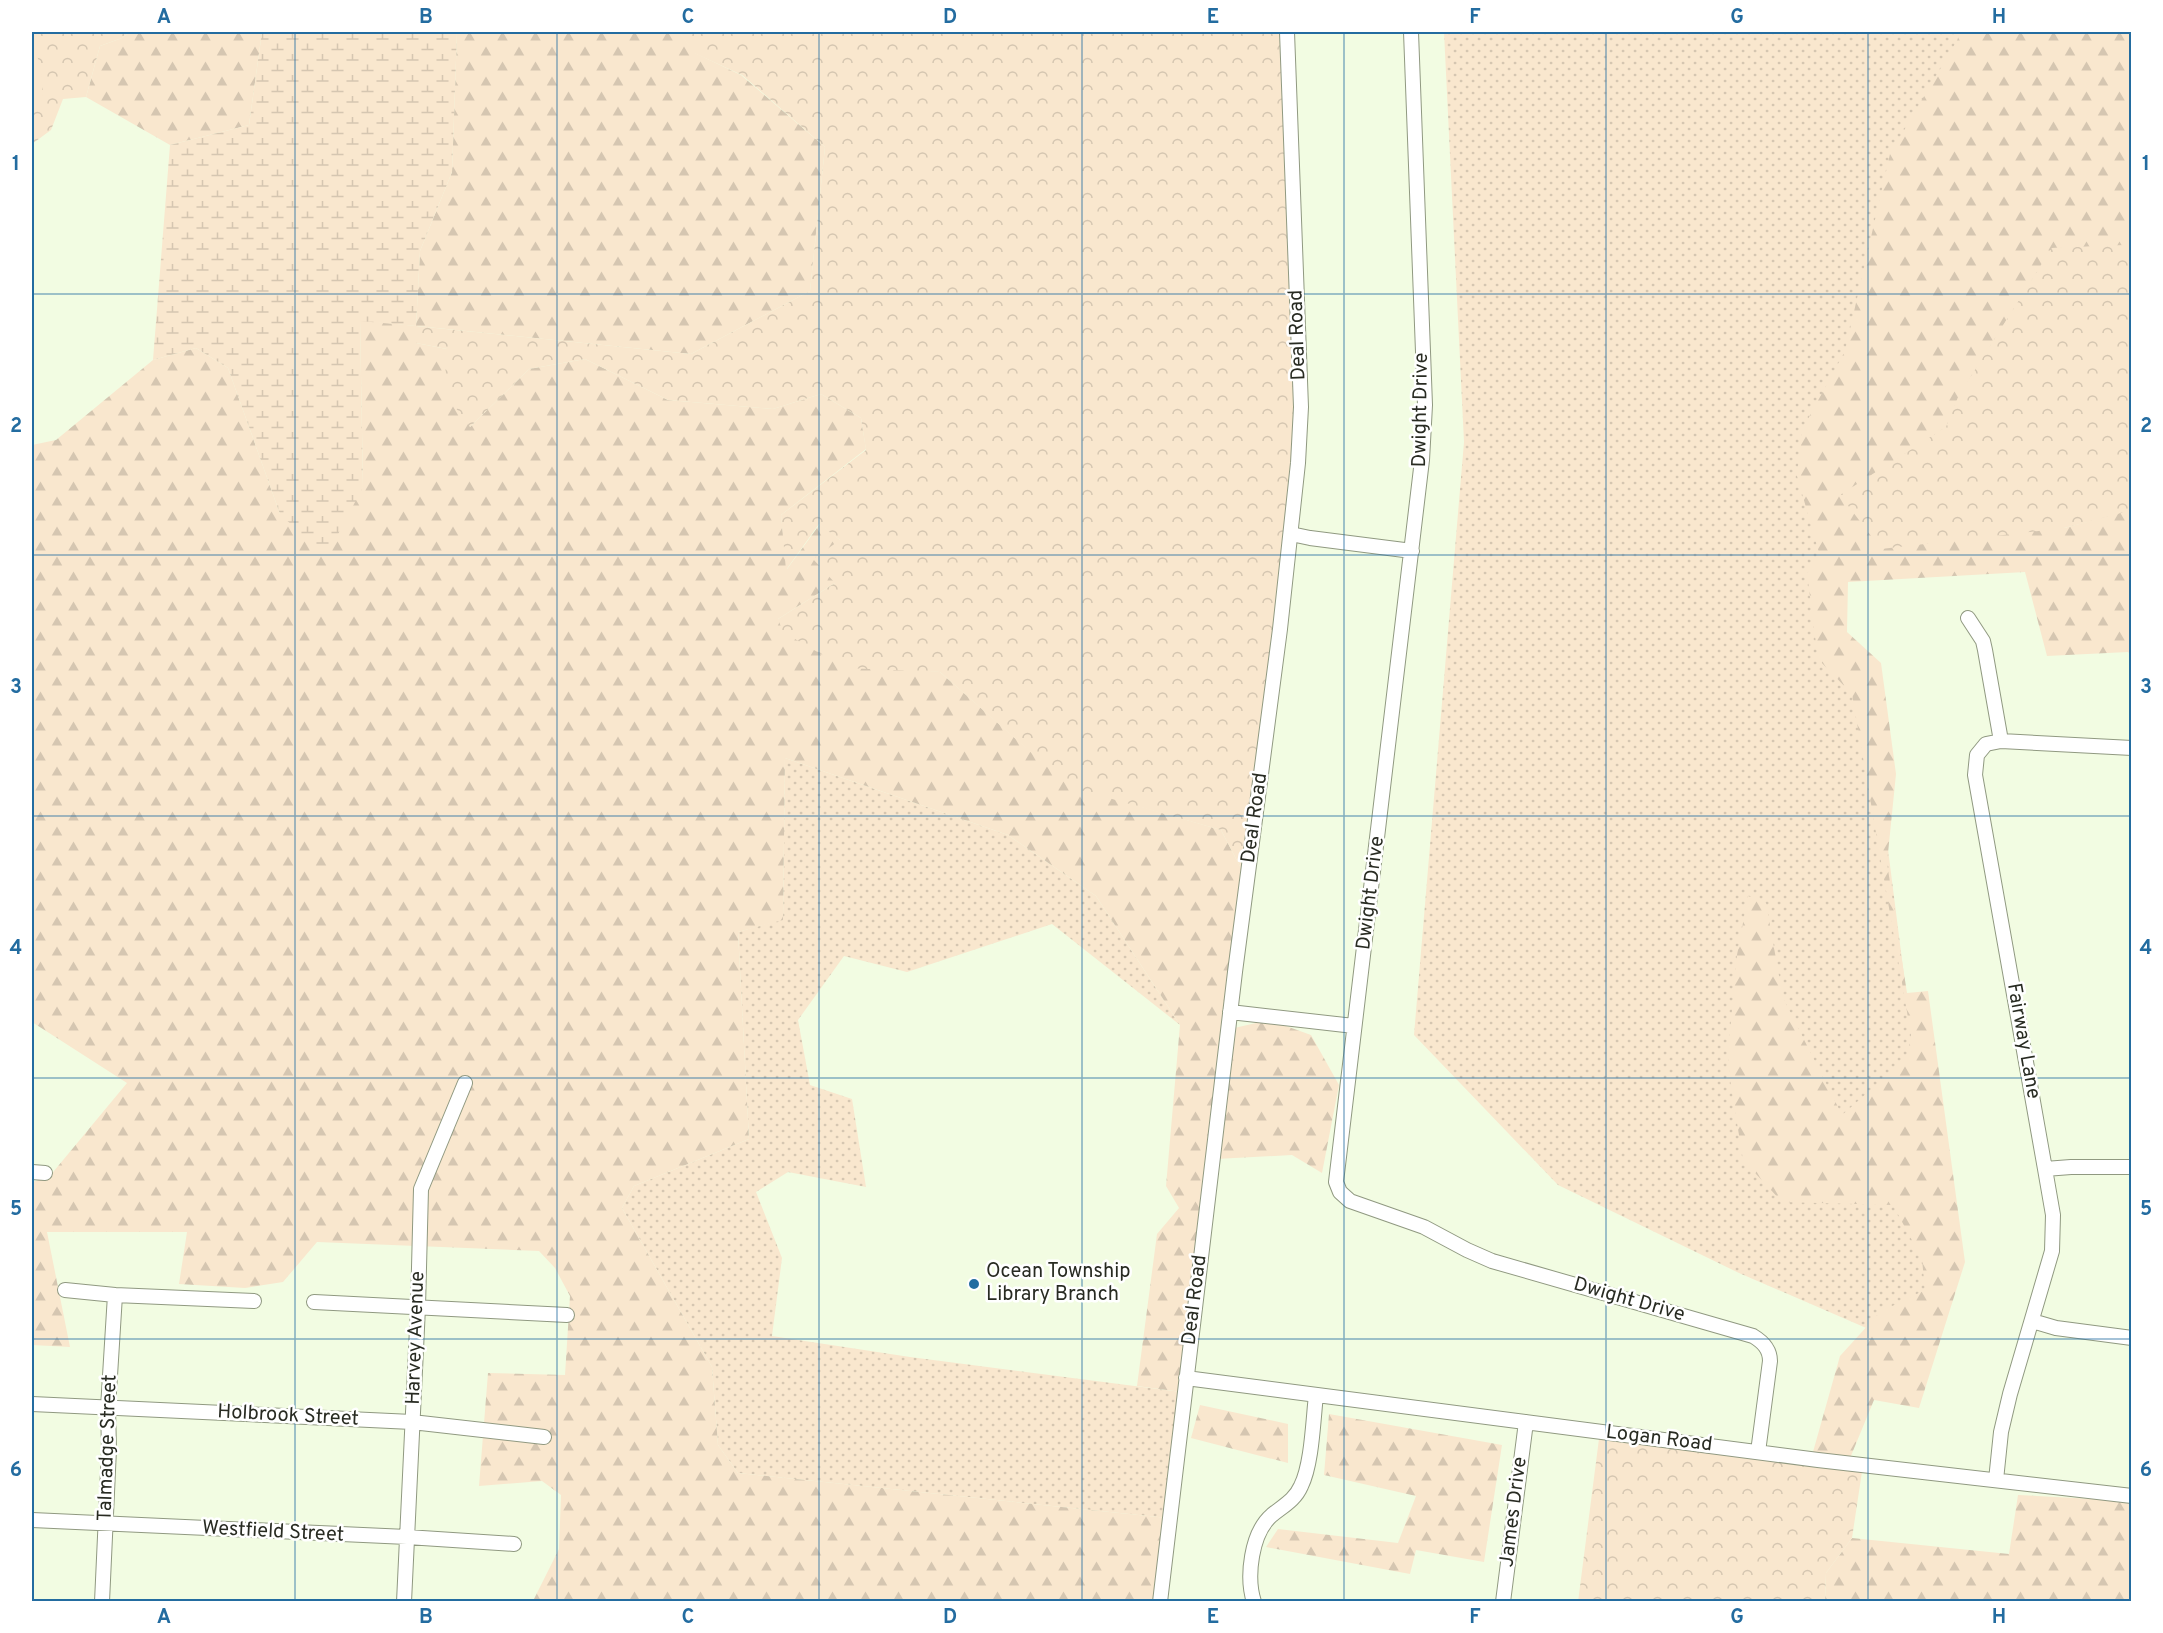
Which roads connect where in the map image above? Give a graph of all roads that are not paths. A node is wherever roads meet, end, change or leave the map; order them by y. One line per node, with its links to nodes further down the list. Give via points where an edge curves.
1 (1287, 32): 3 (street, Deal Road, via 1300,406)
2 (1411, 32): 4 (street, Dwight Drive, via 1425,405)
3 (1291, 534): 4 (street); 8 (street, Deal Road)
4 (1412, 551): 9 (street, Dwight Drive)
5 (1968, 618): 6 (street, via 1983,641)
6 (2001, 741): 7 (street); 12 (street, Fairway Lane, via 1982,747 1977,755 1976,775)
7 (2132, 748)
8 (1230, 1012): 9 (street); 21 (street, Deal Road)
9 (1354, 1026): 28 (street, Dwight Drive, via 1336,1173 1338,1188 1345,1198 1424,1227 1492,1261 1760,1340 1770,1361)
10 (465, 1083): 17 (street, Harvey Avenue, via 421,1189)
11 (2132, 1167): 12 (street)
12 (2045, 1169): 19 (street, Fairway Lane, via 2054,1241)
13 (65, 1290): 14 (street)
14 (116, 1295): 15 (street); 24 (street, Talmadge Street)
15 (254, 1301)
16 (314, 1302): 17 (street)
17 (418, 1307): 18 (street); 25 (street, Harvey Avenue)
18 (567, 1315)
19 (2032, 1321): 20 (street); 29 (street, Fairway Lane, via 2001,1432)
20 (2132, 1338)
21 (1186, 1378): 22 (street, Logan Road); 37 (street, Deal Road)
22 (1316, 1395): 26 (street, Logan Road); 38 (street, via 1301,1487 1263,1525 1255,1542 1250,1582)
23 (32, 1404): 24 (street, Holbrook Street)
24 (108, 1408): 25 (street, Holbrook Street); 32 (street, Talmadge Street)
25 (412, 1422): 27 (street, Holbrook Street); 33 (street, Harvey Avenue)
26 (1526, 1422): 28 (street, Logan Road); 39 (street, James Drive)
27 (544, 1437)
28 (1758, 1452): 29 (street, Logan Road)
29 (1996, 1480): 30 (street, Logan Road)
30 (2132, 1496)
31 (32, 1520): 32 (street, Westfield Street)
32 (106, 1524): 33 (street, Westfield Street); 35 (street, Talmadge Street)
33 (407, 1538): 34 (street, Westfield Street); 36 (street, Harvey Avenue)
34 (514, 1544)
35 (102, 1602)
36 (404, 1602)
37 (1160, 1602)
38 (1254, 1602)
39 (1503, 1602)

